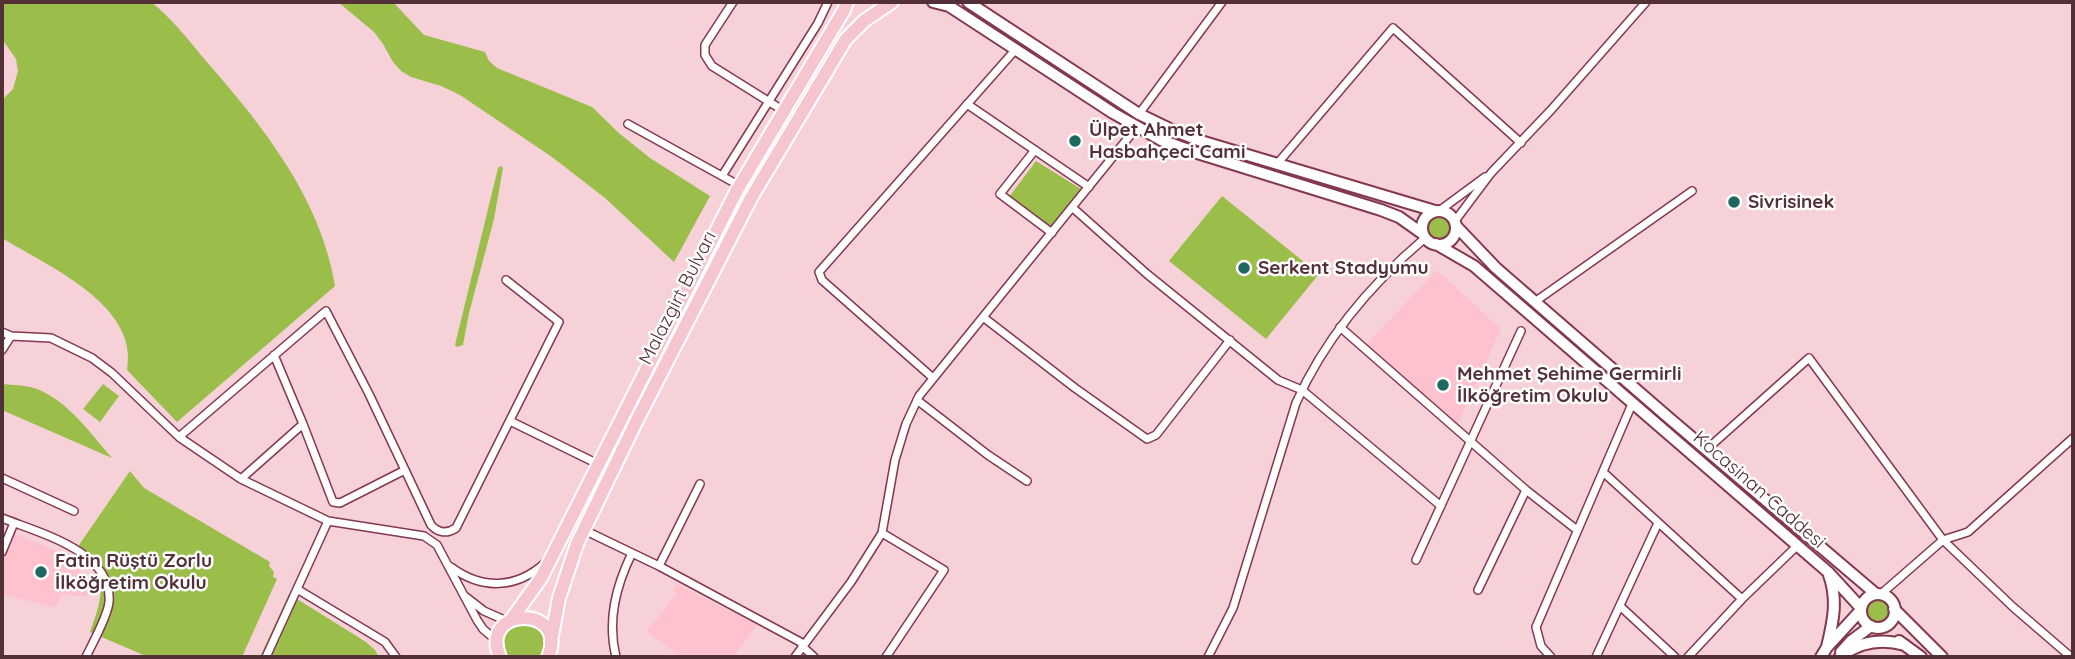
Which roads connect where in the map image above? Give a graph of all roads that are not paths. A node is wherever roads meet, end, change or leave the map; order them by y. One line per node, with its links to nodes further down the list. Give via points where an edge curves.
1 (733, 2): 11 (street, via 705,45 705,55 712,65)
2 (828, 2): 11 (street)
3 (847, 2): 13 (highway, Malazgirt Bulvarı)
4 (881, 2): 5 (highway)
5 (893, 2): 65 (highway, Malazgirt Bulvarı, via 846,39 751,198)
6 (933, 2): 10 (main road, via 949,6)
7 (968, 2): 14 (main road)
8 (1222, 2): 14 (street)
9 (1646, 2): 17 (street)
10 (1016, 49): 12 (street); 16 (main road)
11 (769, 102): 13 (street); 21 (street)
12 (967, 104): 18 (street); 41 (street, via 819,274)
13 (784, 111): 22 (highway, Malazgirt Bulvarı)
14 (1139, 114): 19 (main road, via 1187,136)
15 (628, 124): 21 (street)
16 (1137, 127): 23 (street); 29 (main road, via 1194,152 1381,209)
17 (1521, 143): 19 (street, via 1393,28); 20 (street)
18 (1035, 150): 23 (street); 28 (street, via 1000,194)
19 (1277, 164): 26 (main road)
20 (1491, 173): 26 (street); 27 (street)
21 (722, 176): 22 (street)
22 (740, 186): 51 (highway, Malazgirt Bulvarı)
23 (1089, 187): 25 (street)
24 (1692, 191): 32 (street)
25 (1073, 208): 28 (street); 38 (street)
26 (1437, 211): 27 (main road, via 1449,214); 29 (main road, via 1423,221)
27 (1455, 223): 30 (main road, via 1452,238); 32 (main road, Kocasinan Caddesi, via 1484,257)
28 (1052, 233): 33 (street)
29 (1424, 236): 30 (main road); 34 (street, via 1374,285)
30 (1436, 244): 44 (main road, Kocasinan Caddesi, via 1474,266)
31 (506, 280): 45 (street, via 559,322)
32 (1536, 301): 50 (main road, Kocasinan Caddesi)
33 (983, 317): 38 (street, via 1147,439 1156,435); 41 (street)
34 (1340, 327): 42 (street); 49 (street)
35 (1521, 331): 49 (street)
36 (2, 332): 37 (street)
37 (11, 336): 39 (street); 47 (street, via 51,338 92,358)
38 (1230, 340): 42 (street, via 1278,380)
39 (2, 350)
40 (274, 355): 46 (street); 47 (street); 52 (street, via 326,311)
41 (933, 378): 43 (street)
42 (1302, 390): 59 (street); 102 (street, via 1233,608)
43 (917, 400): 56 (street); 68 (street, via 895,460)
44 (1632, 404): 53 (street); 71 (main road, Kocasinan Caddesi)
45 (510, 421): 51 (street); 67 (street, via 456,528)
46 (303, 424): 52 (street, via 335,503); 55 (street)
47 (179, 436): 55 (street)
48 (2073, 438): 69 (street, via 1968,532)
49 (1471, 442): 58 (street); 59 (street)
50 (1706, 450): 69 (street, via 1810,358); 82 (main road, Kocasinan Caddesi)
51 (598, 464): 73 (highway, Malazgirt Bulvarı)
52 (405, 470): 67 (street, via 429,521)
53 (1603, 472): 64 (street); 66 (street)
54 (2, 478): 60 (street)
55 (241, 479): 62 (street)
56 (1027, 481)
57 (701, 484): 77 (street)
58 (1526, 490): 66 (street); 80 (street)
59 (1441, 506): 75 (street)
60 (74, 511)
61 (2, 518): 63 (street)
62 (328, 521): 70 (street); 79 (street)
63 (14, 523): 72 (street); 94 (street, via 78,550 101,573 109,605)
64 (1658, 523): 83 (street); 84 (street)
65 (584, 530): 74 (street); 93 (highway, Malazgirt Bulvarı, via 564,583)
66 (1577, 530): 103 (street, via 1536,627 1538,641)
67 (440, 531): 70 (street)
68 (882, 533): 90 (street); 101 (street, via 944,570)
69 (1943, 540): 82 (street); 111 (street)
70 (432, 541): 76 (street)
71 (1797, 546): 78 (main road, Kocasinan Caddesi); 83 (street)
72 (2, 552)
73 (555, 552): 76 (street, via 528,575 502,584 475,580); 87 (highway, Malazgirt Bulvarı)
74 (632, 553): 77 (street); 98 (street, via 615,597 612,637)
75 (1416, 560)
76 (447, 564): 81 (street)
77 (659, 566): 90 (street)
78 (1828, 572): 85 (main road, Kocasinan Caddesi); 92 (main road, via 1835,611)
79 (297, 589): 95 (street); 96 (street, via 385,642)
80 (1478, 590)
81 (463, 594): 87 (street, via 484,611); 89 (street, via 483,629)
82 (1879, 594): 85 (main road, via 1865,600); 86 (main road)
83 (1742, 599): 106 (street)
84 (1620, 606): 104 (street); 105 (street)
85 (1861, 609): 88 (main road, via 1864,621); 92 (main road)
86 (1895, 609): 88 (main road, via 1891,621); 110 (main road)
87 (510, 621): 89 (highway, Malazgirt Bulvarı); 93 (highway, via 522,617 537,620 548,631)
88 (1873, 627): 91 (main road); 108 (main road, via 1851,641)
89 (497, 641): 97 (highway)
90 (803, 645): 99 (street); 100 (street)
91 (1905, 645): 108 (main road, via 1871,642); 109 (main road)
92 (1827, 647): 107 (main road)
93 (551, 651)
94 (86, 657)
95 (266, 657)
96 (396, 657)
97 (500, 657)
98 (616, 657)
99 (794, 657)
100 (814, 657)
101 (886, 657)
102 (1208, 657)
103 (1551, 657)
104 (1596, 657)
105 (1675, 657)
106 (1688, 657)
107 (1821, 657)
108 (1839, 657)
109 (1921, 657)
110 (1942, 657)
111 (2071, 657)

